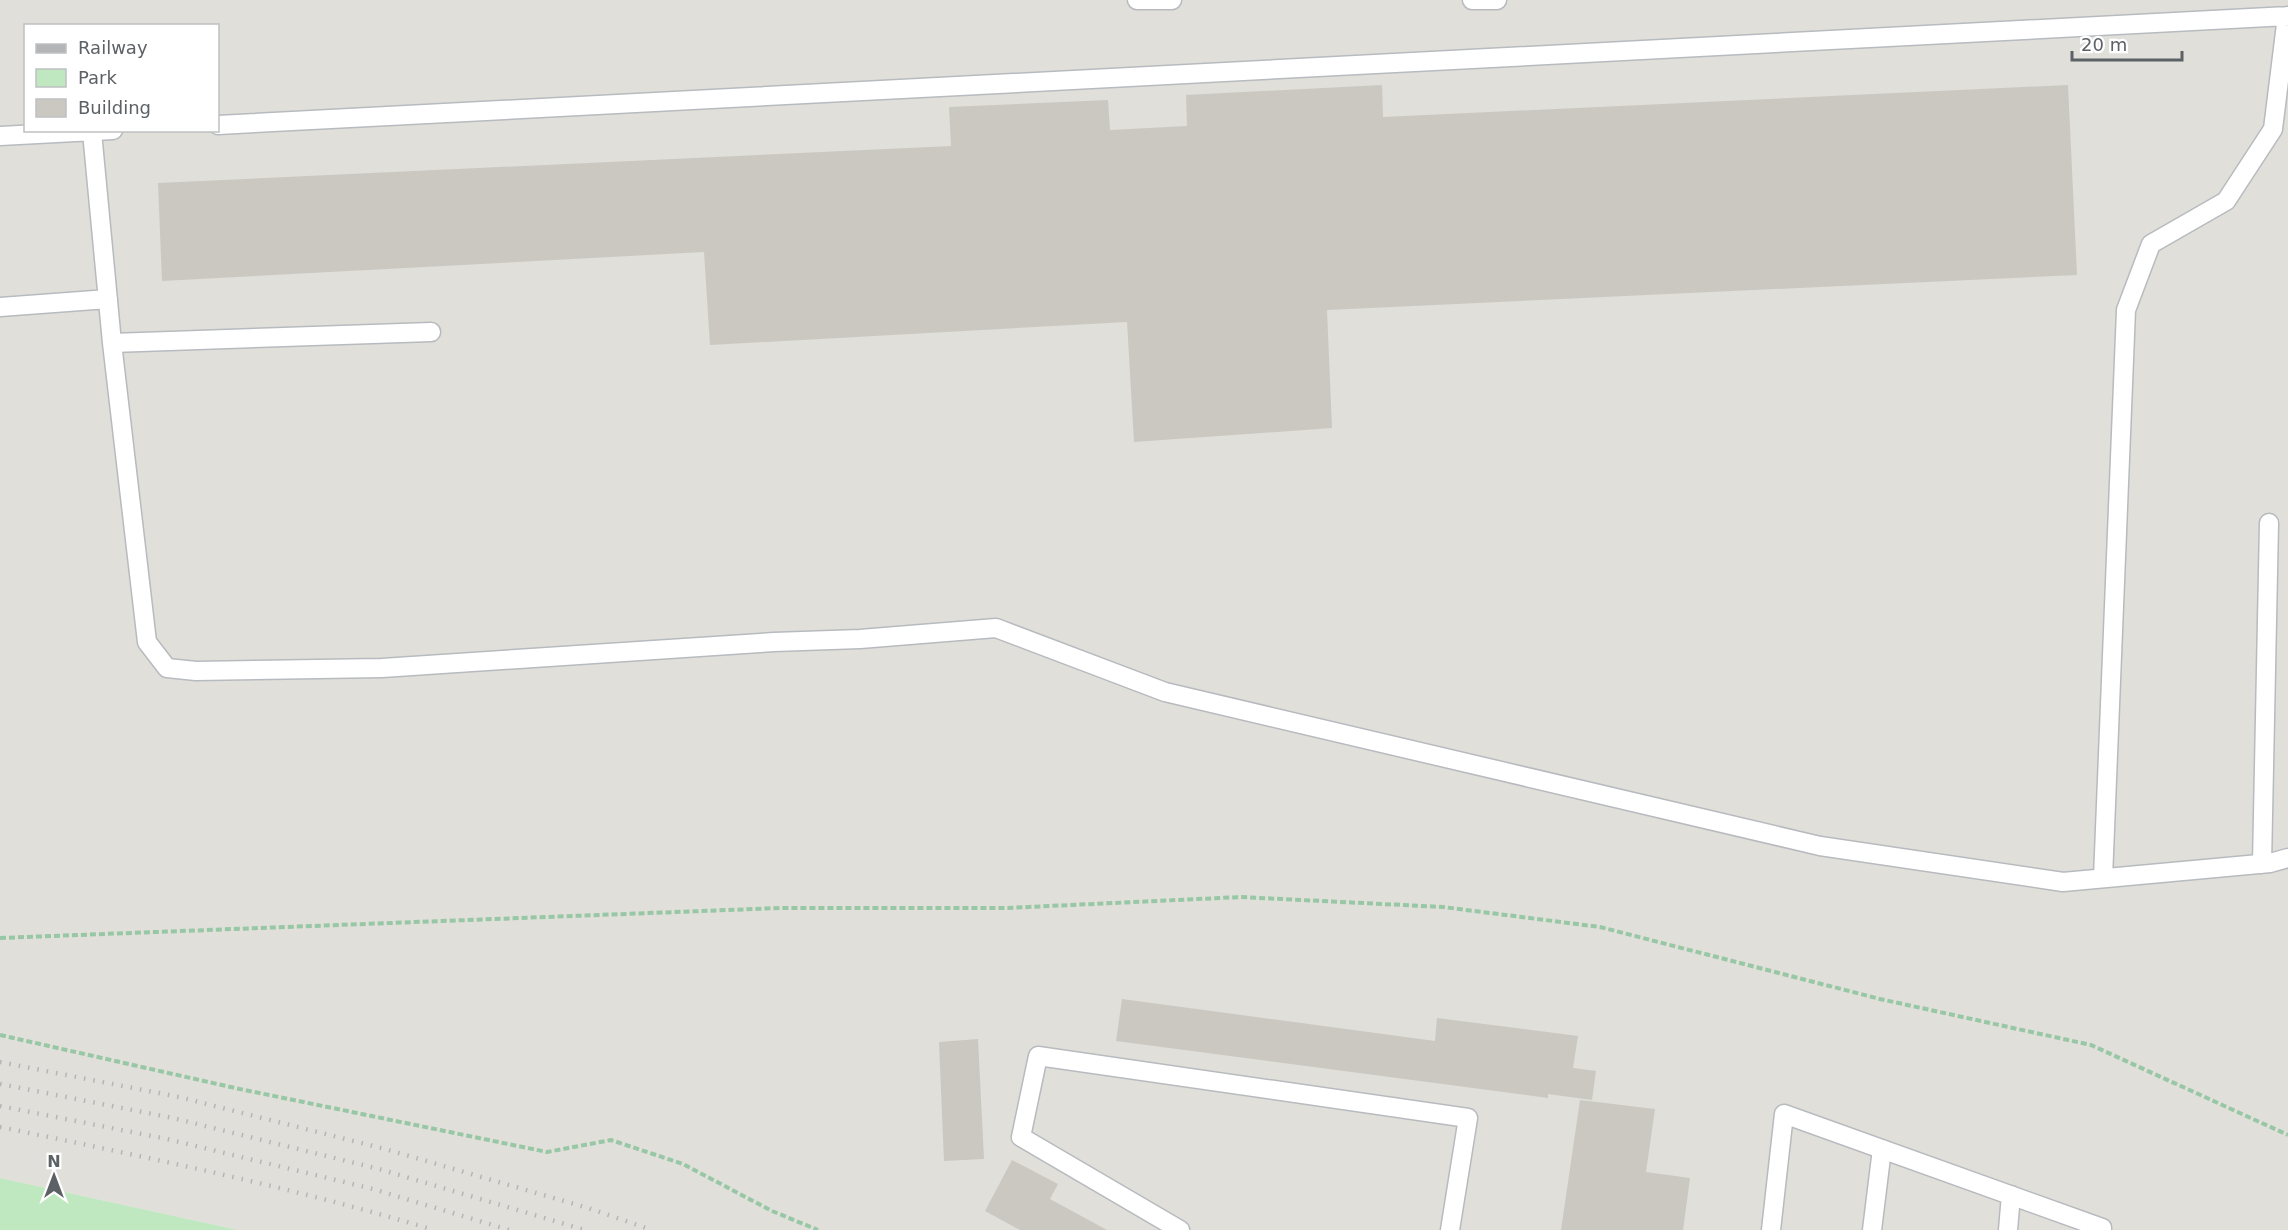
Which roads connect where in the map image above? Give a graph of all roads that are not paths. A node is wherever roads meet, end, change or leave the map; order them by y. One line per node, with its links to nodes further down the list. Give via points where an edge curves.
1 (1137, 0): 2 (lane)
2 (1172, 0)
3 (1472, 0): 4 (lane)
4 (1497, 0)
5 (2287, 16): 6 (lane); 16 (lane, via 2273,129 2226,201 2151,244 2126,310)
6 (219, 125)
7 (92, 132): 8 (lane); 9 (lane)
8 (0, 136)
9 (108, 299): 10 (lane); 12 (lane)
10 (0, 307)
11 (431, 332): 12 (lane)
12 (112, 343): 16 (lane, via 147,642 167,668 382,668 996,628 1165,692 1820,846 2063,882)
13 (2269, 523): 15 (lane)
14 (2288, 858): 15 (lane)
15 (2262, 864): 16 (lane)
16 (2103, 878)
17 (1882, 1149): 18 (lane); 21 (lane, via 1784,1114); 22 (lane)
18 (2011, 1195): 23 (lane); 24 (lane)
19 (1180, 1230): 20 (lane, via 1021,1137 1038,1056 1467,1118)
20 (1450, 1230)
21 (1771, 1230)
22 (1872, 1230)
23 (2008, 1230)
24 (2102, 1230)

